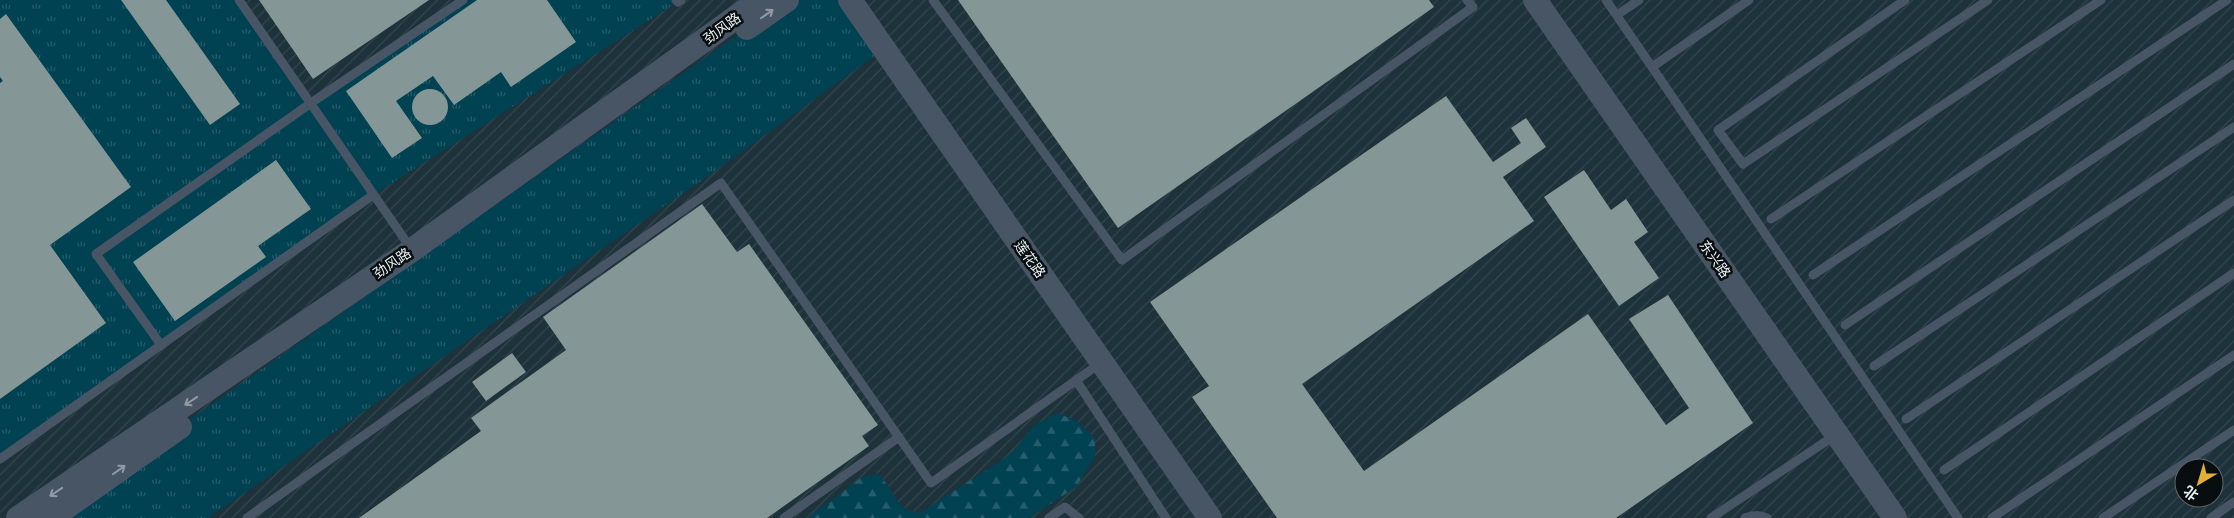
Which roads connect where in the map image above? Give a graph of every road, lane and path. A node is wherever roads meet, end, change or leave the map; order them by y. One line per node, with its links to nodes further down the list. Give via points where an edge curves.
1 (240, 0): 21 (lane)
2 (463, 0): 21 (lane)
3 (676, 0): 4 (lane)
4 (681, 0)
5 (760, 0): 26 (street, 劲风路)
6 (787, 0): 43 (street, 劲风路, one-way to 6)
7 (850, 0): 32 (street, 莲花路)
8 (933, 0): 9 (lane, via 1122,260 1472,7)
9 (1467, 0)
10 (1535, 0): 37 (street, 东兴路)
11 (1606, 0): 18 (lane)
12 (1638, 0): 18 (lane)
13 (1749, 0): 20 (lane)
14 (1905, 0): 15 (lane, via 1718,130 1743,164)
15 (1988, 0)
16 (2100, 0): 25 (lane)
17 (2226, 0): 28 (lane)
18 (1617, 15): 20 (lane)
19 (2234, 64): 29 (lane)
20 (1652, 67): 54 (lane)
21 (311, 103): 23 (lane); 30 (lane, via 96,254)
22 (2234, 128): 33 (lane)
23 (374, 195): 26 (lane); 30 (lane)
24 (2234, 200): 35 (lane)
25 (1771, 219)
26 (412, 250): 42 (street, 劲风路, one-way to 42)
27 (2234, 273): 40 (lane)
28 (1813, 275)
29 (1845, 325)
30 (161, 345): 39 (lane)
31 (2234, 355): 55 (lane)
32 (1102, 362): 34 (lane); 49 (street, 莲花路)
33 (1874, 366)
34 (1076, 380): 38 (lane, via 931,483); 48 (lane)
35 (1906, 419)
36 (2234, 430): 56 (lane)
37 (1837, 434): 50 (lane); 53 (street, 东兴路)
38 (899, 438): 44 (lane, via 721,183); 45 (lane)
39 (0, 460)
40 (1944, 470)
41 (2234, 502): 57 (lane)
42 (18, 518)
43 (51, 518)
44 (247, 518)
45 (784, 518)
46 (1049, 518): 47 (lane, via 1065,507)
47 (1079, 518)
48 (1166, 518)
49 (1210, 518)
50 (1711, 518)
51 (1744, 518): 52 (lane, via 1751,515)
52 (1767, 518)
53 (1895, 518)
54 (1958, 518)
55 (1992, 518)
56 (2103, 518)
57 (2211, 518)

